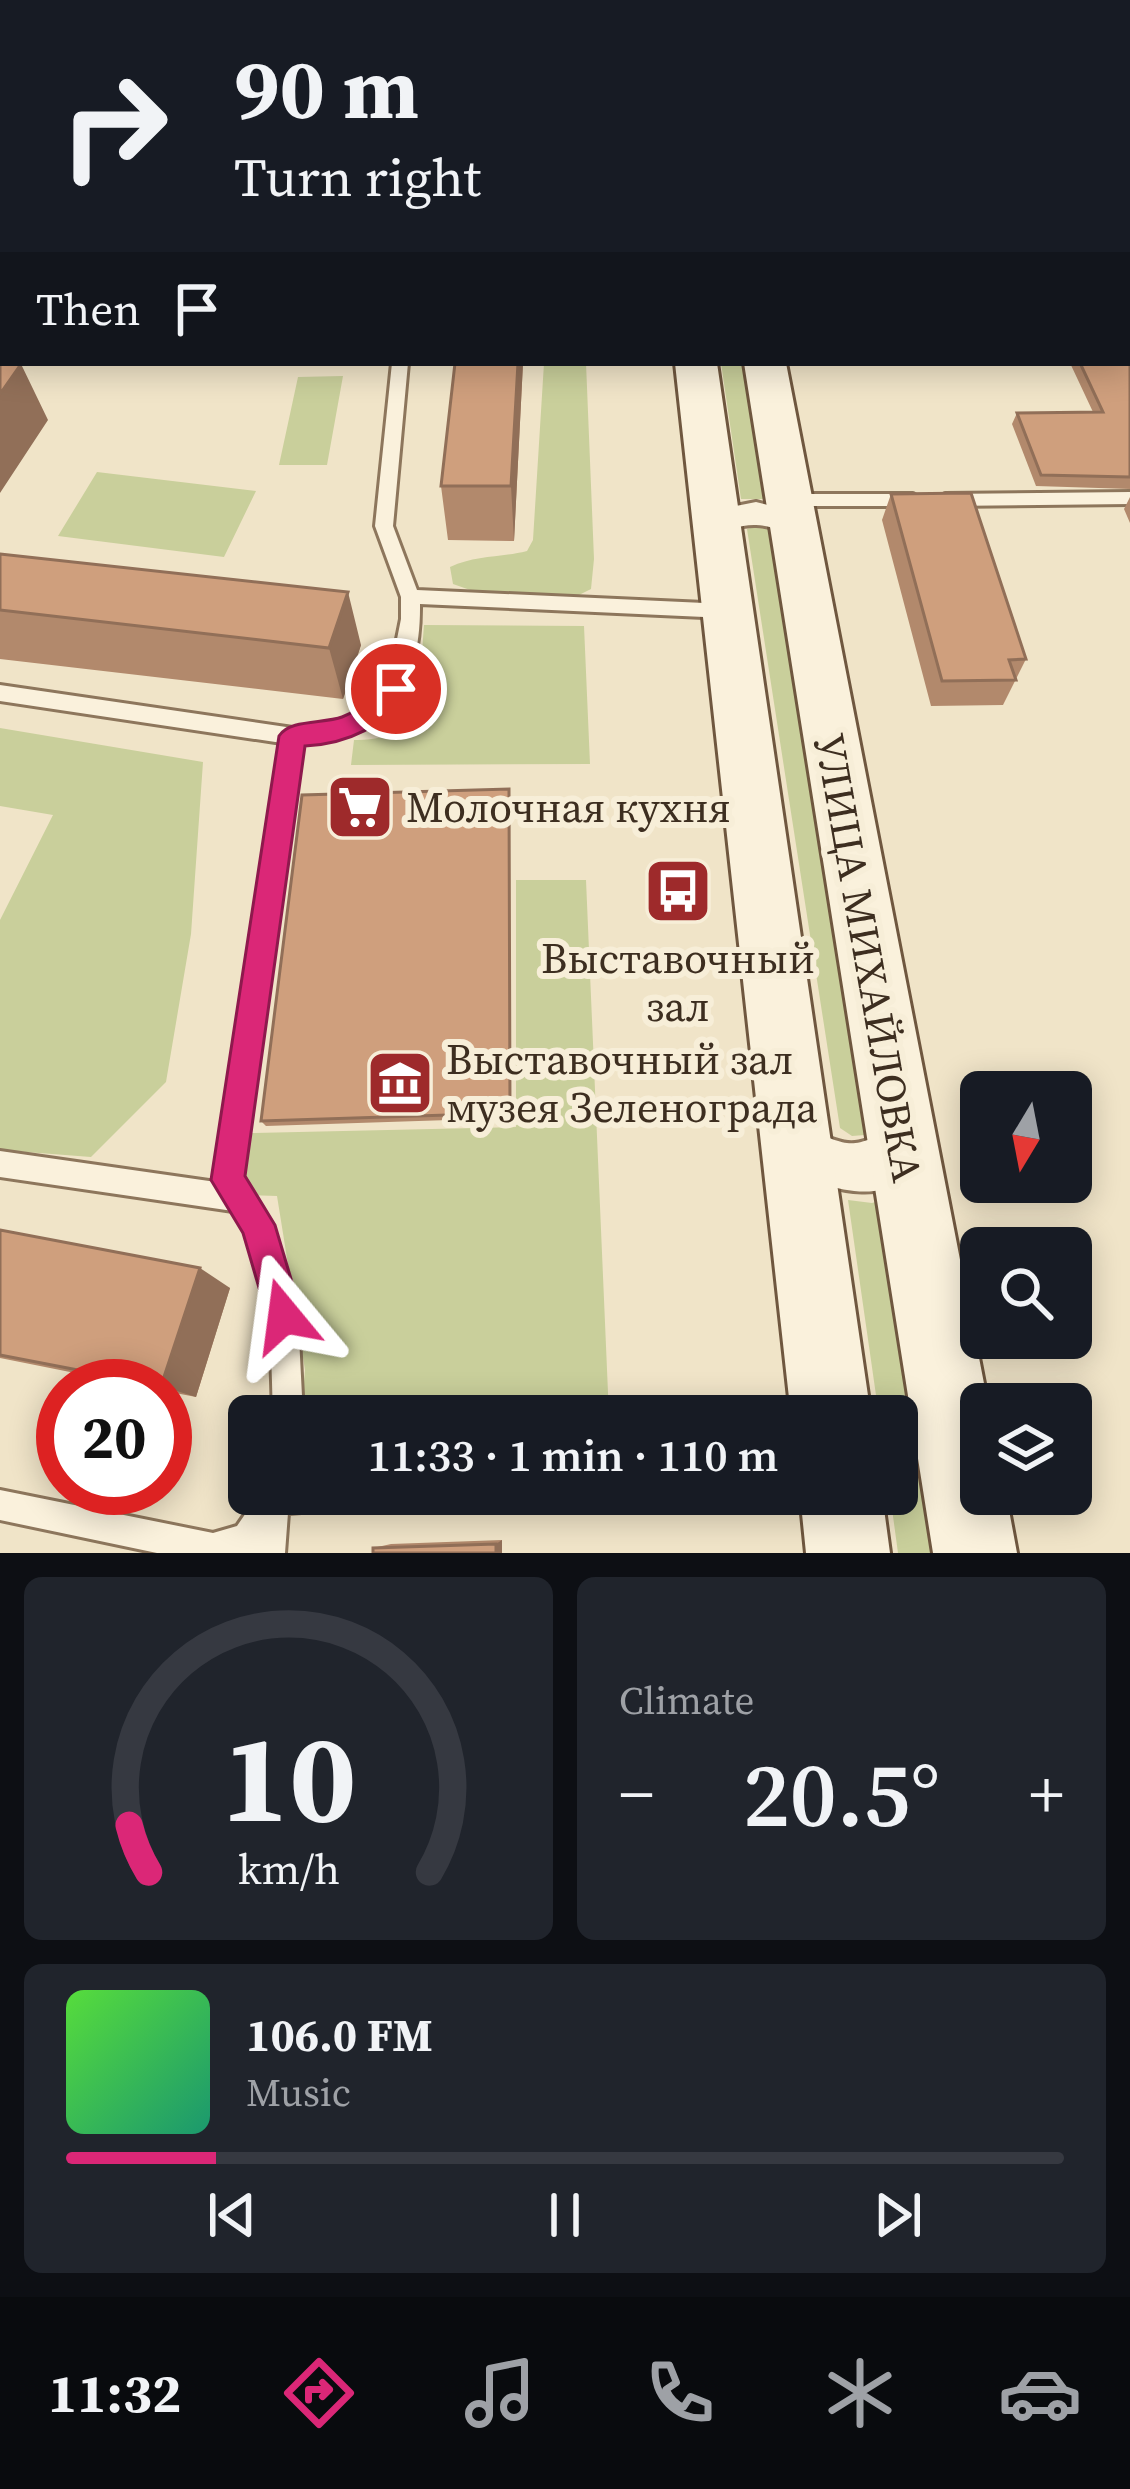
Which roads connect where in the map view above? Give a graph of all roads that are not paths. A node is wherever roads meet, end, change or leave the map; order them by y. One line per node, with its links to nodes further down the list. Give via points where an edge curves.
1 (400, 366): 7 (lane, via 384,526)
2 (695, 366): 6 (main road, УЛИЦА МИХАЙЛОВКА)
3 (766, 366): 5 (main road, УЛИЦА МИХАЙЛОВКА)
4 (1130, 498): 5 (lane)
5 (792, 512): 6 (street, via 740,512); 12 (main road, УЛИЦА МИХАЙЛОВКА)
6 (717, 521): 8 (main road, УЛИЦА МИХАЙЛОВКА)
7 (410, 597): 8 (lane); 10 (lane, via 396,689 370,718)
8 (727, 611): 11 (main road, УЛИЦА МИХАЙЛОВКА)
9 (0, 693): 10 (lane)
10 (293, 736): 14 (lane, via 228,1180)
11 (800, 1150): 12 (street, via 836,1170 876,1169); 16 (main road, УЛИЦА МИХАЙЛОВКА)
12 (902, 1150): 23 (main road, УЛИЦА МИХАЙЛОВКА)
13 (0, 1164): 14 (lane)
14 (241, 1199): 15 (lane, via 258,1225 284,1316)
15 (287, 1395)
16 (829, 1395)
17 (0, 1505): 18 (lane, via 213,1549 247,1538)
18 (263, 1515)
19 (273, 1515): 21 (lane)
20 (843, 1515): 22 (main road)
21 (269, 1553)
22 (848, 1553)
23 (975, 1553)

